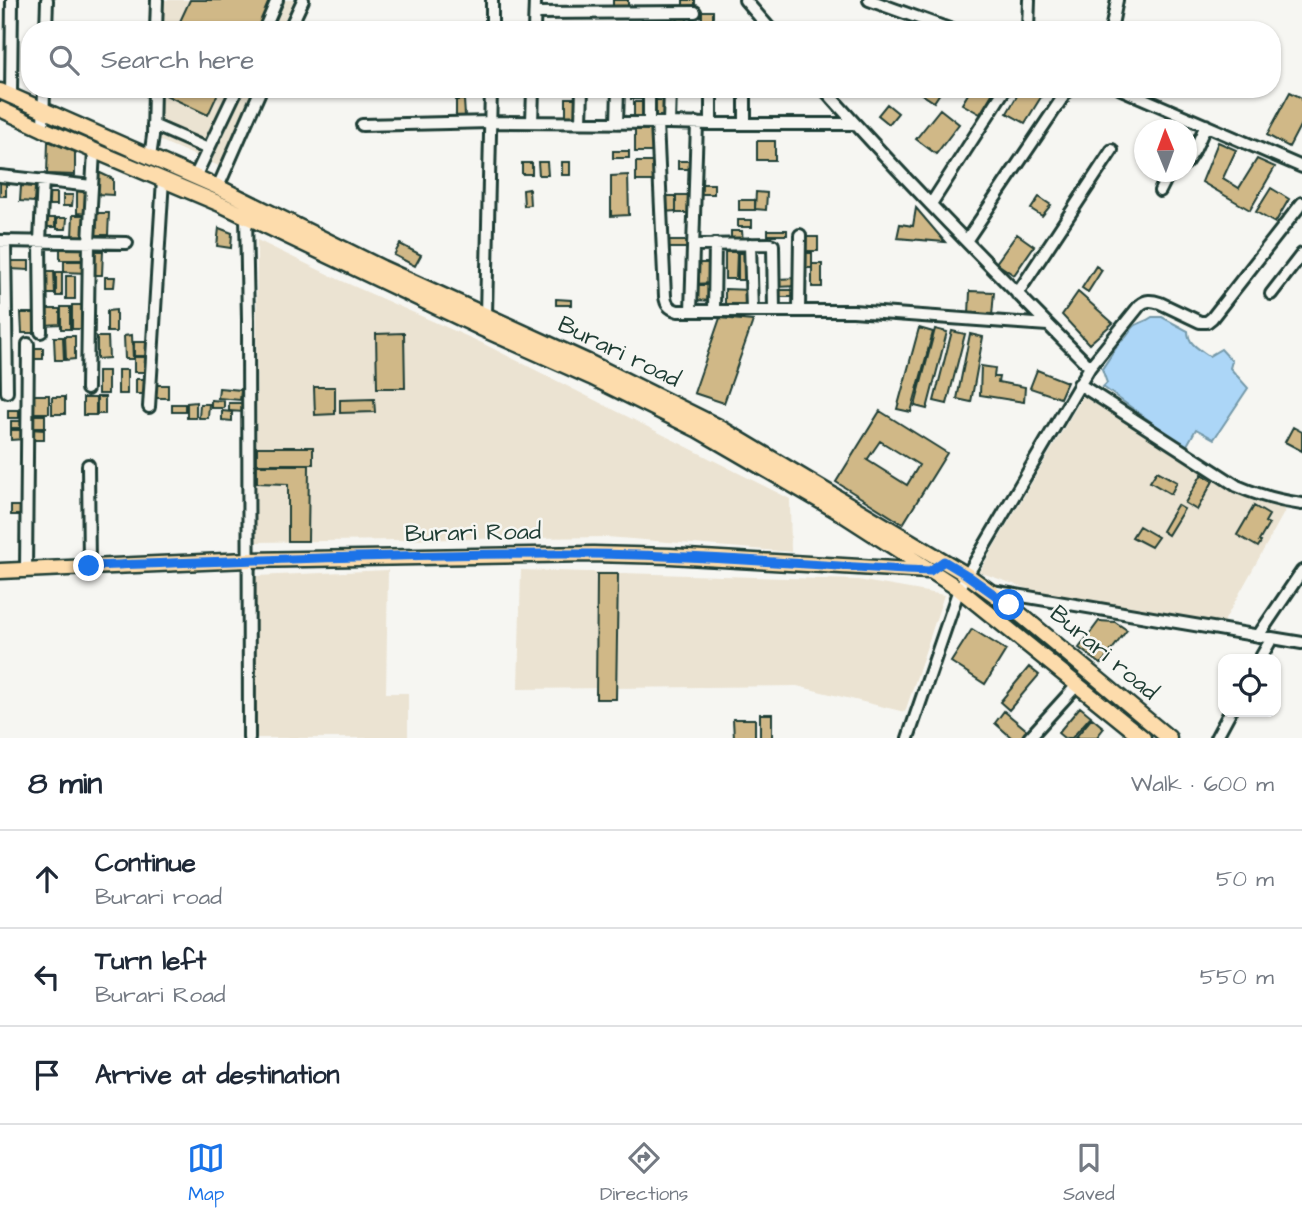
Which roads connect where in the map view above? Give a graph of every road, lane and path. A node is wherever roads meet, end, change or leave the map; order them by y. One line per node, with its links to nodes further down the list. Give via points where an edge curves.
1 (12, 0): 30 (street)
2 (47, 0): 20 (street)
3 (157, 0): 21 (street)
4 (278, 0): 22 (street)
5 (303, 0): 23 (street)
6 (492, 0): 24 (street)
7 (535, 0): 19 (street)
8 (571, 0): 15 (street)
9 (645, 0): 16 (street)
10 (679, 0): 17 (street)
11 (745, 0): 26 (street)
12 (869, 0): 27 (street)
13 (1029, 0): 28 (street)
14 (1117, 0): 29 (street)
15 (571, 12): 16 (street); 19 (street)
16 (645, 12): 17 (street)
17 (678, 12): 18 (street)
18 (695, 12)
19 (535, 13): 25 (street)
20 (46, 21)
21 (156, 21)
22 (268, 21)
23 (293, 21)
24 (492, 21)
25 (535, 21)
26 (763, 21)
27 (927, 21)
28 (1028, 21)
29 (1113, 21)
30 (5, 94): 48 (main road, Burari road)
31 (44, 98): 48 (street)
32 (154, 98): 59 (street)
33 (233, 98): 64 (street)
34 (257, 98): 75 (street)
35 (491, 98): 49 (street)
36 (533, 98): 50 (street)
37 (582, 98): 51 (street)
38 (618, 98): 52 (street)
39 (650, 98): 53 (street)
40 (670, 98): 54 (street)
41 (711, 98): 57 (street)
42 (745, 98): 56 (street)
43 (832, 98): 58 (street)
44 (999, 98): 78 (street)
45 (1062, 98): 83 (street)
46 (1142, 98): 61 (street)
47 (0, 108): 62 (main road, Burari road)
48 (44, 110): 62 (street); 67 (main road, Burari road)
49 (491, 122): 50 (street); 60 (street); 97 (street)
50 (532, 122): 51 (street)
51 (581, 122): 52 (street)
52 (617, 123): 53 (street)
53 (653, 123): 54 (street); 92 (street, via 666,302 672,309)
54 (670, 123): 55 (street)
55 (697, 123): 57 (street); 88 (street)
56 (746, 123): 57 (street); 58 (street)
57 (711, 124)
58 (854, 124): 78 (street)
59 (153, 125): 64 (street); 67 (street)
60 (362, 125)
61 (1206, 125): 63 (street); 68 (street)
62 (43, 130): 65 (main road, Burari road)
63 (1197, 145)
64 (208, 149): 70 (street)
65 (94, 150): 71 (main road, Burari road); 74 (street)
66 (1112, 150): 90 (street)
67 (150, 157): 70 (main road, Burari road)
68 (1302, 167)
69 (0, 176): 72 (street)
70 (195, 177): 75 (main road, Burari road)
71 (163, 179): 79 (main road, Burari road); 105 (street)
72 (43, 180): 74 (street); 82 (street)
73 (1164, 182): 76 (street)
74 (92, 186): 84 (street)
75 (218, 187): 79 (main road, Burari road)
76 (1160, 191)
77 (1302, 203): 101 (street, via 1207,322 1145,301)
78 (931, 204): 83 (street)
79 (248, 210): 97 (main road, Burari road); 108 (street)
80 (800, 235): 96 (street)
81 (3, 241): 82 (street); 104 (street)
82 (40, 241): 84 (street); 99 (street)
83 (966, 241): 90 (street)
84 (89, 242): 85 (street); 103 (street)
85 (127, 243)
86 (715, 244): 87 (street); 88 (street); 93 (street)
87 (750, 244): 94 (street); 95 (street, via 770,243 775,249)
88 (693, 245): 92 (street)
89 (1302, 254): 91 (street)
90 (1017, 294): 98 (street)
91 (1271, 294)
92 (691, 310): 93 (street)
93 (714, 310): 94 (street)
94 (752, 310): 95 (street)
95 (774, 310): 96 (street)
96 (799, 310): 98 (street)
97 (484, 322): 109 (main road, Burari road, via 588,362 717,426); 113 (main road, Burari road, via 698,430)
98 (1048, 325): 101 (street)
99 (41, 332)
100 (28, 344): 111 (street)
101 (1090, 368): 102 (street)
102 (1079, 384): 107 (street, via 1237,486 1279,501); 115 (street)
103 (87, 389)
104 (7, 392)
105 (149, 407)
106 (88, 465): 110 (street)
107 (1301, 502)
108 (248, 560): 110 (main road, Burari Road); 113 (main road, Burari Road, via 593,554); 125 (street)
109 (944, 561): 113 (main road); 115 (main road, Burari road)
110 (89, 566): 111 (main road, Burari Road)
111 (26, 570): 112 (main road, Burari Road)
112 (0, 571)
113 (930, 571): 116 (main road, Burari road)
114 (1302, 571): 118 (street)
115 (967, 575): 116 (street); 117 (main road, Burari road)
116 (959, 589): 122 (main road, Burari road); 126 (street)
117 (989, 591): 118 (street); 129 (main road, Burari road)
118 (1258, 636): 119 (street)
119 (1272, 638): 120 (street); 121 (street)
120 (1302, 643)
121 (1263, 654)
122 (1077, 684): 127 (street); 128 (main road, Burari road)
123 (1227, 717): 130 (street)
124 (237, 738): 125 (street)
125 (248, 738)
126 (908, 738)
127 (1029, 738)
128 (1143, 738)
129 (1169, 738)
130 (1216, 738)

